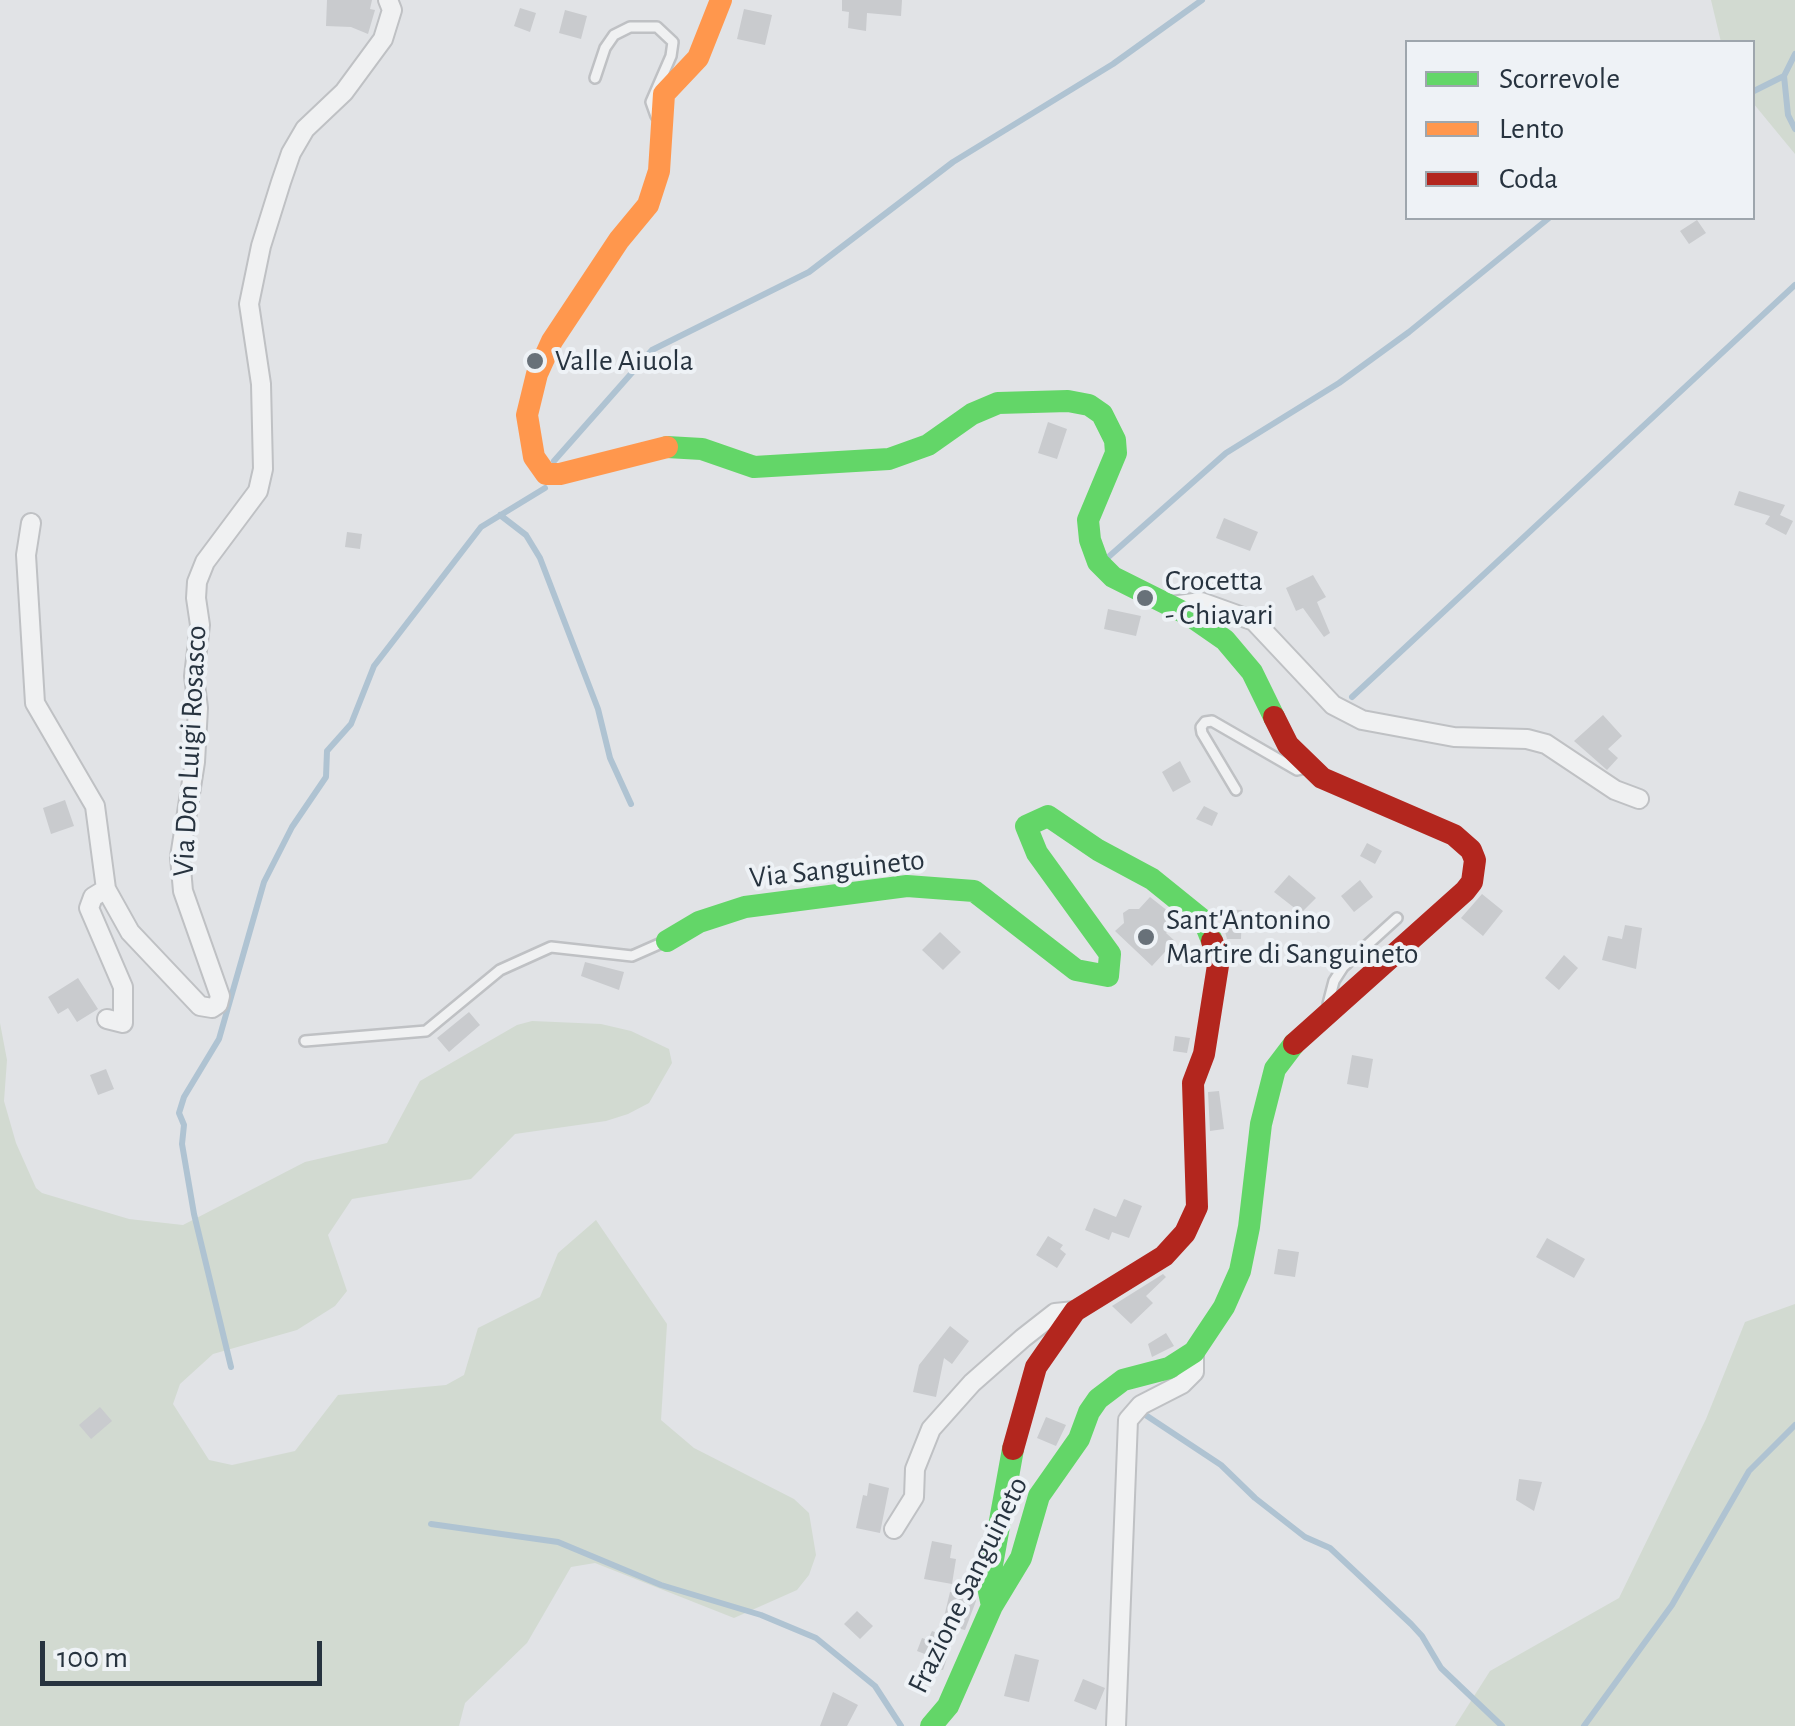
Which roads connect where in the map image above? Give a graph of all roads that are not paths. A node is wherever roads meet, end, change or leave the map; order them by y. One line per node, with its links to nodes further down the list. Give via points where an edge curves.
1 (388, 0): 10 (street, Via Don Luigi Rosasco, via 392,10 383,39 291,152 248,304 261,384 263,469 258,491 197,582 195,762 180,856 183,892 220,996 215,1006 200,1006 130,932)
2 (716, 2): 4 (street, via 698,58 664,94)
3 (595, 78): 4 (lane, via 614,35 657,27 673,42 651,102)
4 (660, 122): 6 (street, via 659,171 648,205 552,341 537,374 528,436 546,474 673,446 754,467 889,458 928,445 998,403 1089,405 1102,414 1116,453 1088,520 1098,562)
5 (32, 523): 10 (street, Via Don Luigi Rosasco, via 26,555 35,703 95,806)
6 (1172, 606): 7 (street, via 1225,640 1252,672 1288,745); 9 (street, via 1201,602 1254,621 1333,705 1362,720 1454,738 1546,744)
7 (1309, 768): 8 (lane, via 1297,770 1204,722 1202,733); 13 (street, via 1454,836 1474,860 1465,890)
8 (1236, 790)
9 (1638, 799)
10 (106, 889): 14 (street, via 90,908 123,987 123,1024)
11 (1396, 918): 13 (lane, via 1343,967)
12 (667, 940): 15 (lane, via 632,956 550,947 500,970 426,1032); 16 (street, Via Sanguineto, via 745,907 907,886 974,891 1076,970 1108,976 1110,954 1037,854 1026,826 1048,816 1152,879 1204,921 1219,959 1194,1083 1197,1207 1186,1233 1164,1256)
13 (1328, 1012): 17 (street, via 1275,1069 1240,1271)
14 (107, 1019)
15 (305, 1041)
16 (1075, 1310): 18 (street, Via Sanguineto, via 1055,1313 1023,1338 931,1429 915,1469 914,1497); 19 (street, Via Sanguineto, via 1036,1367 1017,1429 988,1588)
17 (1194, 1352): 19 (street, Frazione Sanguineto, via 1170,1368 1123,1380 1098,1398 1070,1455 1039,1496 1020,1558); 21 (street, via 1194,1372 1140,1404 1128,1420)
18 (894, 1528)
19 (992, 1606): 20 (street, Frazione Sanguineto, via 948,1706)
20 (931, 1726)
21 (1116, 1726)

